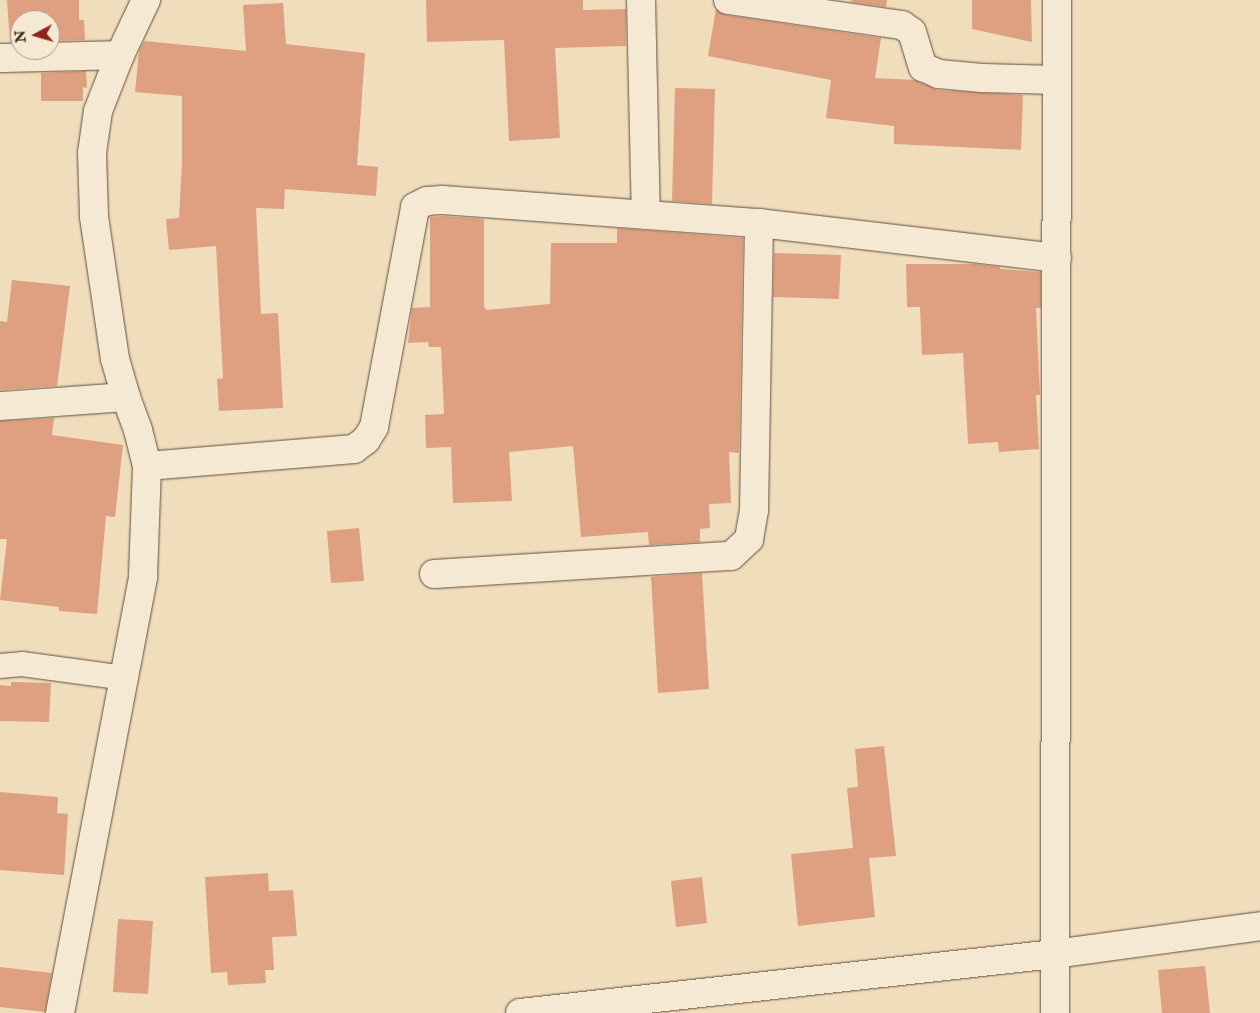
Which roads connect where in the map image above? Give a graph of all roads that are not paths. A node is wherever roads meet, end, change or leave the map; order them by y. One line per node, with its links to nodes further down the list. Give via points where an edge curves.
1 (146, 0): 5 (street)
2 (641, 0): 8 (street)
3 (728, 0): 7 (street, via 902,25 912,32 923,68 938,74)
4 (1057, 0): 7 (street)
5 (120, 55): 6 (street); 11 (street, via 98,111 92,153 94,216 115,359)
6 (0, 58)
7 (1057, 80): 10 (street)
8 (646, 215): 9 (street); 13 (street, via 443,200 415,207 374,427 366,440 354,449)
9 (759, 224): 10 (street); 14 (street, via 754,510 749,539 730,556)
10 (1057, 258): 18 (street)
11 (126, 397): 12 (street); 13 (street)
12 (0, 406)
13 (147, 466): 16 (street, via 143,576)
14 (434, 574)
15 (0, 666): 16 (lane, via 22,664)
16 (124, 678): 19 (street)
17 (1260, 926): 18 (street)
18 (1054, 954): 20 (street); 21 (street)
19 (60, 1013)
20 (520, 1013)
21 (1055, 1013)

